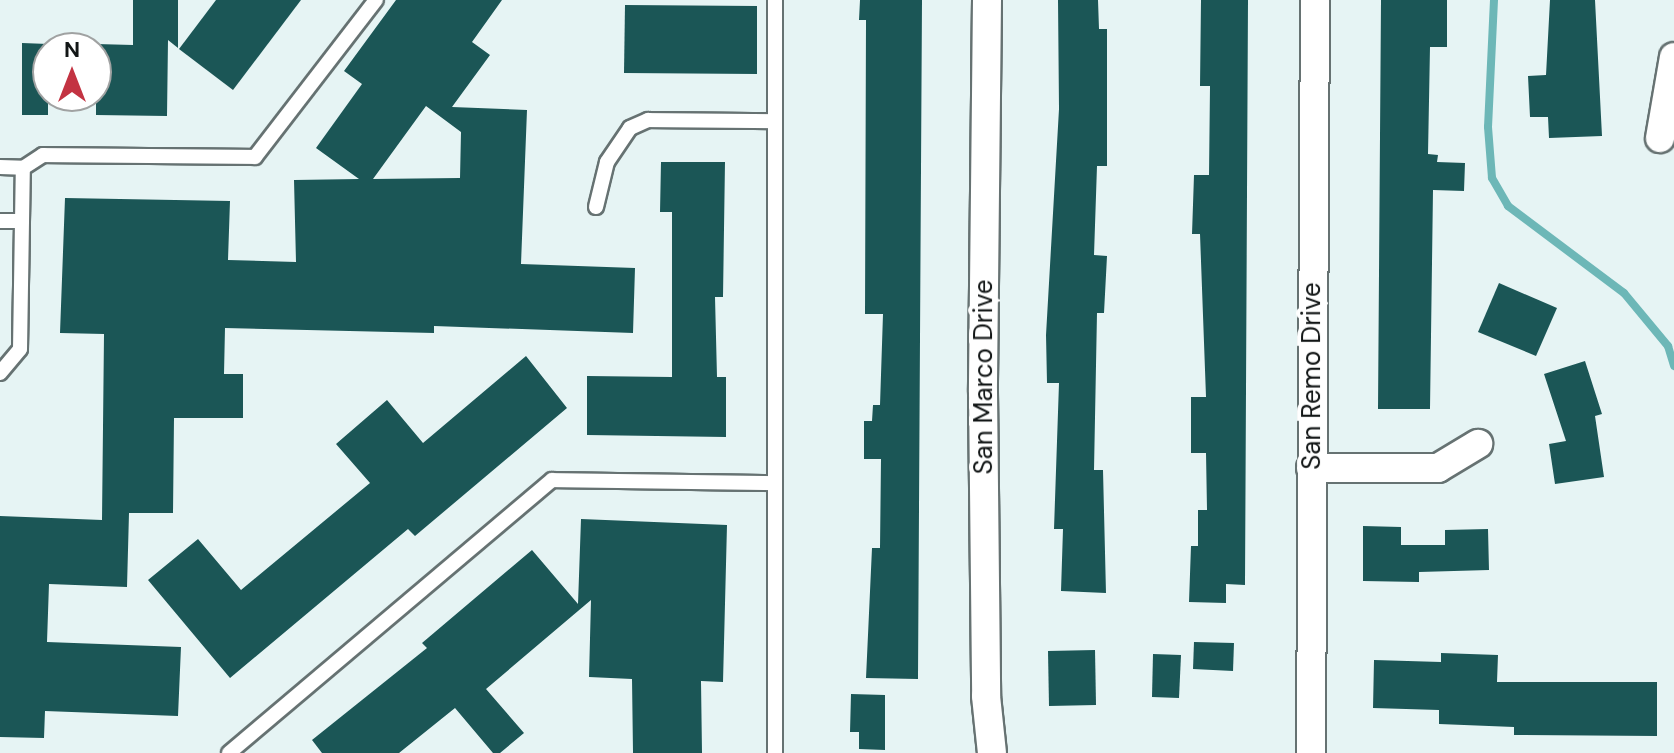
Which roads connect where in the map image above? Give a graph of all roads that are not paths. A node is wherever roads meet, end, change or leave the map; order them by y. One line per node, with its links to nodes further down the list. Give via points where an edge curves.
1 (376, 0): 9 (lane, via 255,157 43,155)
2 (775, 0): 6 (lane)
3 (987, 0): 19 (street, San Marco Drive, via 983,392 986,696)
4 (1315, 0): 15 (street, San Remo Drive)
5 (1674, 57): 7 (street)
6 (774, 121): 10 (lane, via 648,120 630,128 607,162); 16 (lane)
7 (1660, 138)
8 (0, 167): 9 (lane)
9 (23, 168): 12 (lane)
10 (596, 207)
11 (0, 221): 12 (lane)
12 (22, 221): 13 (lane, via 20,349)
13 (0, 373)
14 (1478, 444): 15 (street, via 1438,468)
15 (1311, 468): 20 (street, San Remo Drive)
16 (775, 483): 17 (lane, via 552,480); 18 (lane)
17 (229, 753)
18 (775, 753)
19 (992, 753)
20 (1311, 753)

